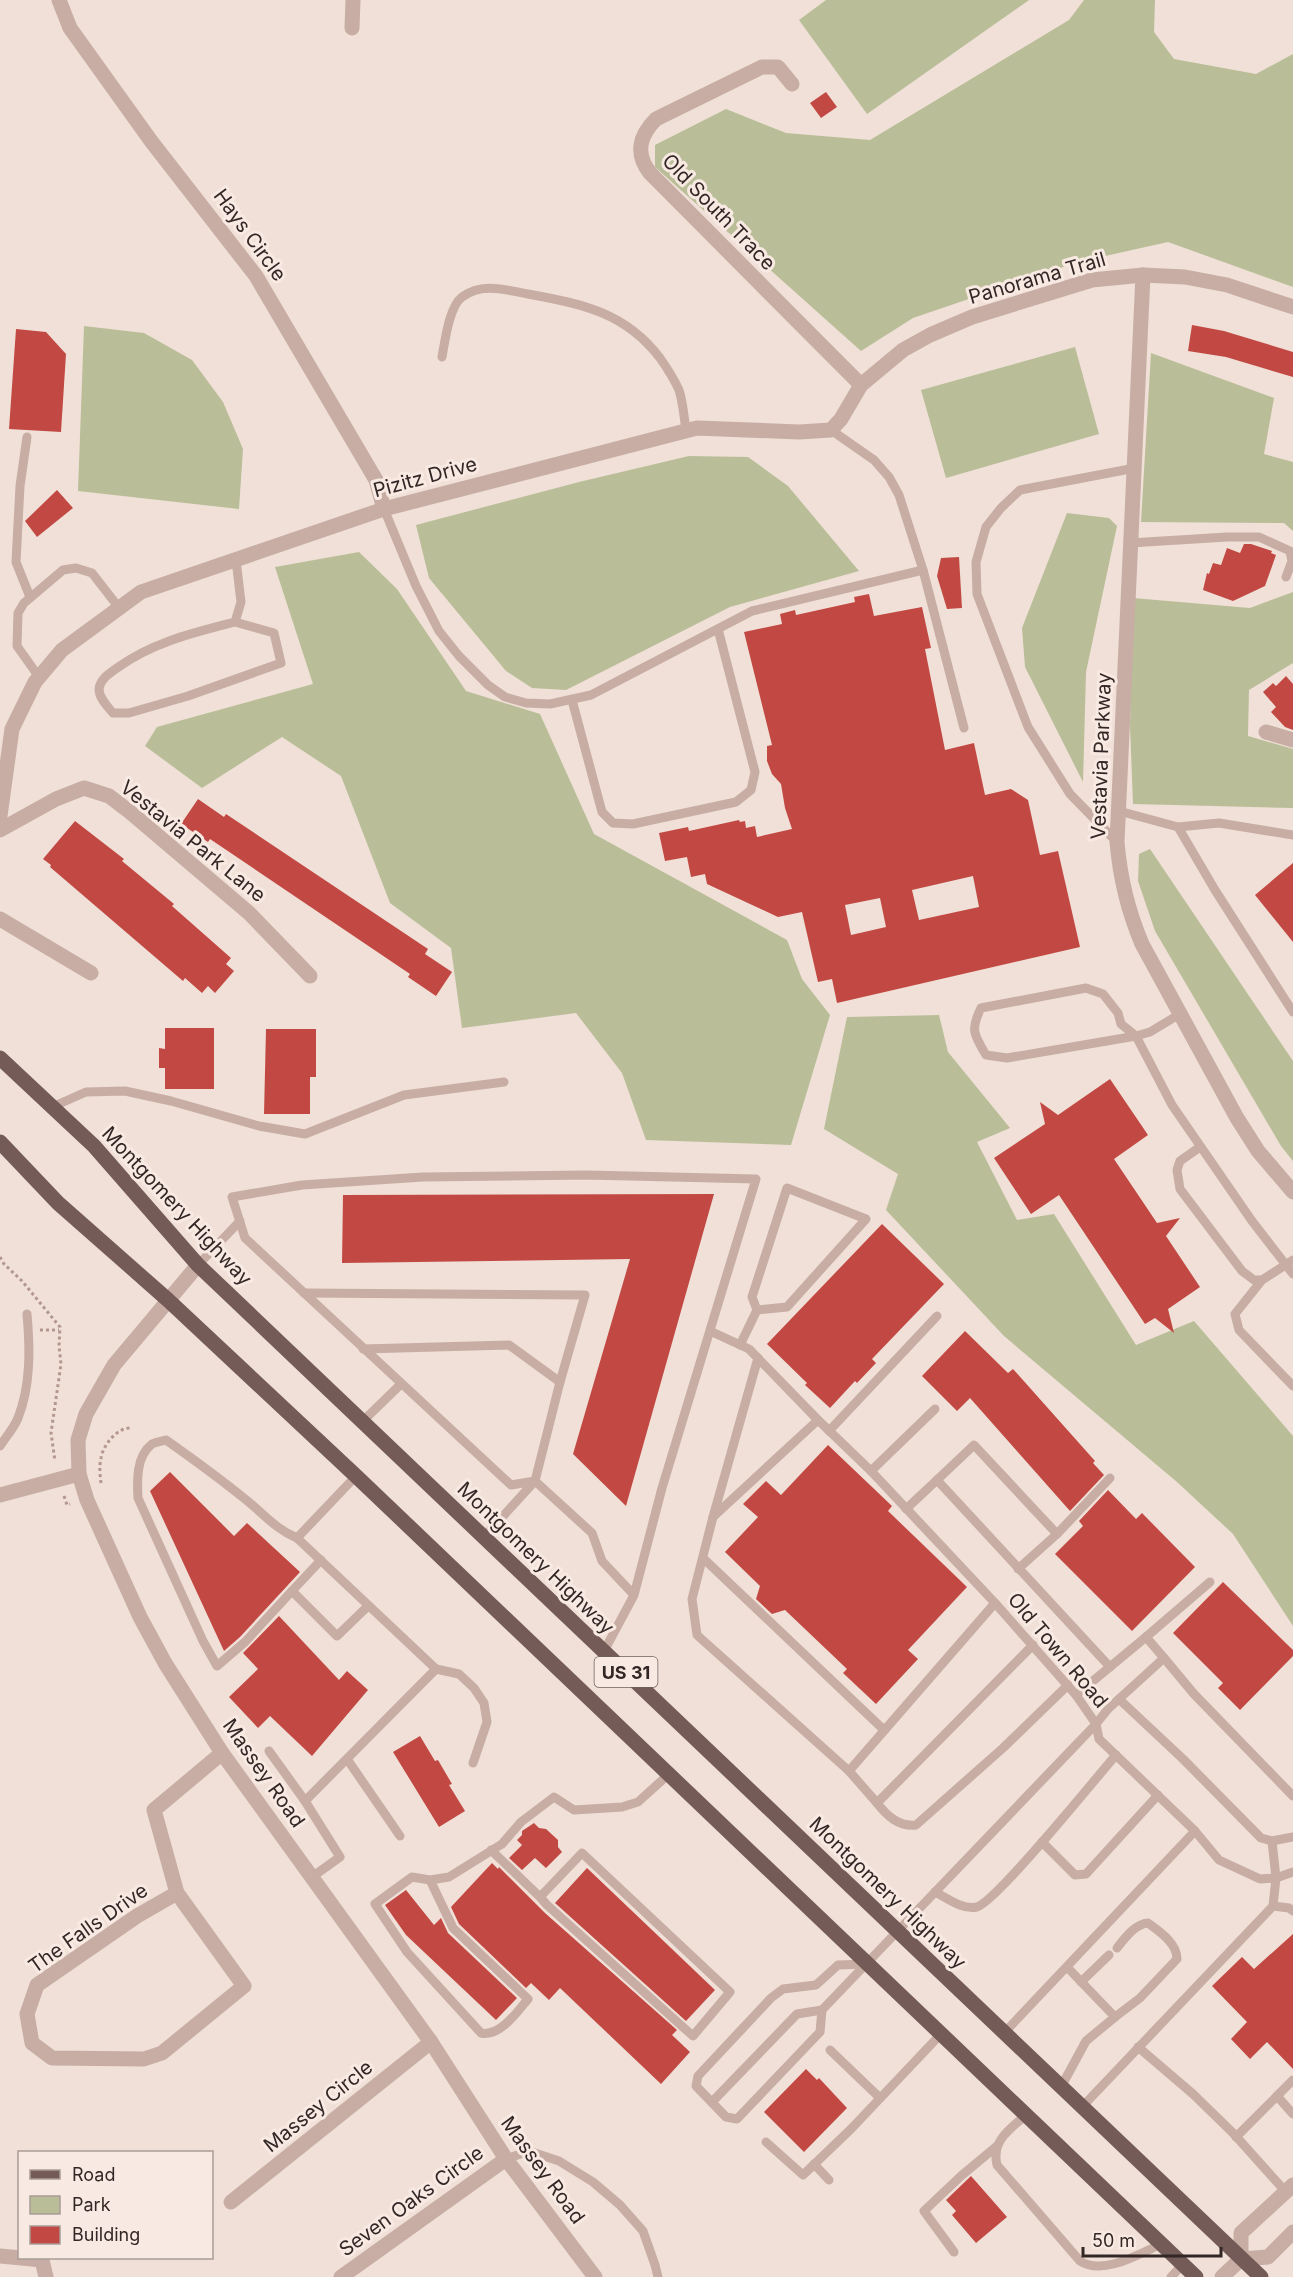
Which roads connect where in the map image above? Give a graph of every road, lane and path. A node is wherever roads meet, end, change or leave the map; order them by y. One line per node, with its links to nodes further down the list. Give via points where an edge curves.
1 (59, 0): 13 (street, Hays Circle, via 70,28 256,276 376,480)
2 (353, 0): 3 (street)
3 (352, 28)
4 (792, 84): 8 (street, Old South Trace, via 778,67 762,67 656,120 642,139 641,156 650,173)
5 (1143, 275): 6 (street, Panorama Trail, via 1227,285); 8 (street, Panorama Trail, via 1092,280 972,317 903,350); 12 (street, Vestavia Parkway)
6 (1293, 307)
7 (442, 357): 9 (lane, via 454,310 460,299 476,289 491,287 577,303 612,315 651,347 679,391)
8 (861, 385): 10 (street, Panorama Trail)
9 (686, 430): 10 (street, Pizitz Drive); 13 (street, Pizitz Drive)
10 (831, 430): 16 (lane, via 874,460 889,477)
11 (27, 437): 18 (lane, via 16,562)
12 (1135, 468): 14 (street, Vestavia Parkway); 32 (lane, via 1020,490 986,527 976,562 977,594 1028,727 1070,794)
13 (384, 509): 15 (street, Pizitz Drive); 23 (lane, via 439,631 488,685 505,697 526,704)
14 (1130, 543): 17 (lane, via 1259,537 1290,550 1293,561); 27 (street, Vestavia Parkway)
15 (236, 560): 19 (street, Pizitz Drive, via 141,592); 20 (lane, via 241,602)
16 (923, 570): 21 (lane, via 752,611); 24 (lane)
17 (1286, 577)
18 (30, 597): 19 (lane, via 63,570 76,568 92,573); 22 (lane, via 18,614 17,646)
19 (120, 609): 22 (street, Pizitz Drive, via 62,650)
20 (235, 622): 20 (lane, via 178,636 137,654 101,682 102,700 113,713 129,713 281,663 274,633)
21 (718, 629): 23 (lane, via 601,690); 23 (lane, via 755,772 751,790 736,802 633,824 613,824 602,812)
22 (39, 677): 28 (street, Pizitz Drive, via 12,729)
23 (572, 700)
24 (964, 728)
25 (1266, 732): 26 (street)
26 (1293, 740)
27 (1119, 811): 29 (lane); 32 (street, Vestavia Parkway)
28 (0, 816)
29 (1178, 827): 31 (lane, via 1219,823); 36 (lane)
30 (0, 830): 35 (street, Vestavia Park Lane, via 84,788 109,796 249,913)
31 (1293, 835)
32 (1118, 842): 37 (street, Vestavia Parkway, via 1119,866 1131,919)
33 (0, 919): 34 (street)
34 (91, 973)
35 (310, 976)
36 (1293, 1012)
37 (1180, 1014): 38 (lane); 44 (street, Vestavia Parkway, via 1258,1151)
38 (1136, 1036): 38 (lane, via 1121,1024 1118,1013 1103,994 1086,988 981,1008 974,1023 976,1039 986,1055 1007,1058); 43 (lane, via 1172,1105)
39 (0, 1058): 41 (main road, Montgomery Highway / US 31)
40 (504, 1082): 41 (lane, via 404,1095 305,1134 125,1092 86,1092)
41 (52, 1107): 48 (main road, Montgomery Highway / US 31, via 94,1146)
42 (0, 1142): 52 (main road, US 31, via 58,1203)
43 (1200, 1147): 47 (lane, via 1252,1221); 50 (lane, via 1180,1161 1180,1189 1242,1271 1254,1280)
44 (1293, 1192)
45 (240, 1221): 48 (lane); 51 (lane, via 245,1238); 58 (lane, via 232,1197 302,1185 423,1177 756,1179)
46 (0, 1257): 57 (path, via 55,1319)
47 (1289, 1263): 49 (lane); 50 (lane)
48 (198, 1265): 52 (street, Massey Road); 67 (main road, Montgomery Highway / US 31)
49 (1293, 1274)
50 (1262, 1280): 64 (lane, via 1235,1314 1239,1330)
51 (304, 1293): 60 (lane); 62 (lane, via 585,1294)
52 (168, 1300): 73 (street, Massey Road, via 114,1365 86,1414 78,1440); 74 (main road, US 31)
53 (758, 1310): 53 (lane, via 787,1307 866,1219 787,1188 752,1297); 59 (lane)
54 (27, 1314): 56 (lane)
55 (937, 1316): 69 (lane)
56 (29, 1330): 57 (path); 70 (lane, via 24,1398 18,1420)
57 (59, 1330): 71 (path, via 62,1364 51,1433)
58 (710, 1331): 59 (lane, Old Town Road); 92 (lane)
59 (740, 1345): 61 (lane, Old Town Road)
60 (363, 1349): 62 (lane, via 509,1345); 63 (lane)
61 (758, 1358): 66 (lane, Old Town Road); 83 (lane)
62 (560, 1382): 77 (lane)
63 (401, 1384): 67 (lane); 77 (lane, via 511,1485)
64 (1293, 1386)
65 (935, 1409): 72 (lane)
66 (818, 1420): 69 (lane, Old Town Road); 83 (lane)
67 (363, 1421): 85 (main road, Montgomery Highway / US 31)
68 (130, 1428): 78 (path, via 123,1428 104,1448)
69 (829, 1431): 72 (lane, Old Town Road)
70 (0, 1446)
71 (55, 1461)
72 (871, 1471): 82 (lane, Old Town Road)
73 (79, 1474): 79 (street); 107 (street, Massey Road, via 140,1617)
74 (356, 1476): 86 (lane); 112 (main road, US 31)
75 (1110, 1478): 84 (lane)
76 (937, 1480): 82 (lane); 84 (lane, via 974,1445); 89 (lane)
77 (535, 1481): 85 (lane); 92 (lane, via 592,1533 602,1561)
78 (101, 1490)
79 (0, 1495)
80 (64, 1496): 81 (path, via 67,1505)
81 (73, 1503)
82 (906, 1509): 93 (lane, Old Town Road)
83 (713, 1517): 87 (lane)
84 (1057, 1534): 89 (lane)
85 (484, 1537): 97 (main road, Montgomery Highway / US 31)
86 (297, 1538): 88 (lane); 91 (lane, via 280,1530 166,1440 152,1444 143,1457 137,1477 138,1498 217,1666)
87 (704, 1559): 105 (lane); 111 (lane, via 693,1599 697,1635)
88 (321, 1560): 91 (lane); 94 (lane)
89 (1018, 1569): 99 (lane)
90 (1210, 1582): 95 (lane)
91 (292, 1591): 94 (lane, via 337,1636)
92 (634, 1595): 97 (lane)
93 (995, 1603): 96 (lane, Old Town Road); 105 (lane)
94 (368, 1606): 100 (lane)
95 (1146, 1637): 98 (lane); 99 (lane)
96 (1032, 1645): 101 (lane, Old Town Road); 116 (lane)
97 (604, 1652): 132 (main road, Montgomery Highway / US 31)
98 (1164, 1658): 103 (lane); 114 (lane)
99 (1110, 1667): 102 (lane)
100 (436, 1669): 109 (lane); 110 (lane, via 459,1674 484,1703 487,1722)
101 (1068, 1685): 102 (lane, Old Town Road); 116 (lane, via 916,1825 898,1822)
102 (1076, 1695): 104 (lane, Old Town Road)
103 (1119, 1699): 104 (lane); 120 (lane, via 1261,1838)
104 (1096, 1724): 108 (lane, Old Town Road, via 1099,1739); 127 (lane)
105 (884, 1730): 111 (lane)
106 (269, 1751): 115 (lane)
107 (222, 1753): 124 (street, Massey Road); 128 (street, The Falls Drive, via 154,1810)
108 (1116, 1755): 113 (lane, Old Town Road); 121 (lane)
109 (347, 1759): 115 (lane); 118 (lane)
110 (473, 1763)
111 (849, 1771): 116 (lane)
112 (669, 1774): 122 (lane, via 638,1802 622,1808 574,1810 554,1797); 135 (main road, US 31)
113 (1158, 1795): 117 (lane, Old Town Road); 121 (lane, via 1086,1874 1075,1875)
114 (1293, 1796)
115 (305, 1801): 124 (lane, via 340,1857)
116 (877, 1803)
117 (1195, 1831): 125 (lane, Old Town Road, via 1219,1860 1260,1879); 136 (lane)
118 (400, 1836)
119 (1293, 1837): 120 (lane)
120 (1272, 1841): 125 (lane)
121 (1042, 1842): 127 (lane, via 978,1906 965,1908)
122 (491, 1850): 126 (lane, via 449,1877); 129 (lane)
123 (1293, 1872): 125 (lane, Old Town Road)
124 (312, 1877): 142 (street, Massey Road)
125 (1276, 1878): 130 (lane)
126 (430, 1880): 126 (lane, via 453,1928 528,1999 501,2027 486,2034 407,1952 375,1904 412,1877)
127 (934, 1892): 132 (lane)
128 (177, 1893): 128 (street, The Falls Drive, via 37,1985 27,2014 33,2043 51,2058 144,2059 162,2053 244,1986)
129 (540, 1897): 129 (lane, via 693,2036 730,1992 582,1853)
130 (1273, 1906): 131 (lane); 143 (lane)
131 (1293, 1911)
132 (898, 1932): 135 (lane); 140 (main road, Montgomery Highway / US 31)
133 (1117, 1948): 139 (lane, via 1142,1923 1148,1923 1170,1942 1177,1959 1140,1998)
134 (1109, 1955): 137 (lane)
135 (868, 1964): 138 (lane); 141 (main road, US 31); 149 (lane, via 838,1965 816,1985 783,1989 771,1998 698,2076 696,2086)
136 (1067, 1967): 137 (lane); 140 (lane)
137 (1081, 1982): 139 (lane)
138 (822, 2010): 149 (lane, via 797,2014); 149 (lane, via 820,2032 737,2119 726,2117)
139 (1115, 2017): 146 (lane, via 1086,2041)
140 (1004, 2033): 146 (main road, Montgomery Highway / US 31)
141 (941, 2034): 148 (lane); 152 (main road, US 31)
142 (431, 2042): 156 (street, Massey Road); 160 (street, Massey Circle)
143 (1138, 2047): 150 (lane); 153 (lane)
144 (830, 2050): 148 (lane)
145 (1293, 2080): 147 (lane)
146 (1061, 2087): 150 (main road, Montgomery Highway / US 31)
147 (1277, 2096): 151 (lane); 153 (lane)
148 (880, 2098): 157 (lane)
149 (712, 2102)
150 (1082, 2107): 167 (main road, Montgomery Highway / US 31)
151 (1293, 2114)
152 (1026, 2115): 155 (lane, via 1001,2137); 162 (main road, US 31)
153 (1236, 2137): 159 (lane)
154 (766, 2142): 157 (lane, via 803,2175)
155 (997, 2146): 162 (lane, via 997,2166 1088,2266 1126,2260); 163 (lane, via 924,2211)
156 (506, 2159): 170 (street, Seven Oaks Circle); 171 (street, Massey Road); 172 (lane, via 529,2151 559,2161 593,2181 643,2231)
157 (814, 2164): 158 (lane)
158 (829, 2181)
159 (1289, 2188): 167 (street, via 1241,2233)
160 (231, 2202)
161 (1293, 2232): 167 (street, via 1268,2258)
162 (1161, 2244): 168 (main road, US 31)
163 (954, 2252)
164 (0, 2256): 165 (street)
165 (18, 2258)
166 (32, 2259): 169 (street, via 42,2260)
167 (1241, 2259): 175 (street); 176 (main road, Montgomery Highway / US 31)
168 (1183, 2264): 173 (lane); 174 (main road, US 31)
169 (46, 2277)
170 (340, 2277)
171 (595, 2277)
172 (657, 2277)
173 (1171, 2277)
174 (1196, 2277)
175 (1222, 2277)
176 (1261, 2277)

